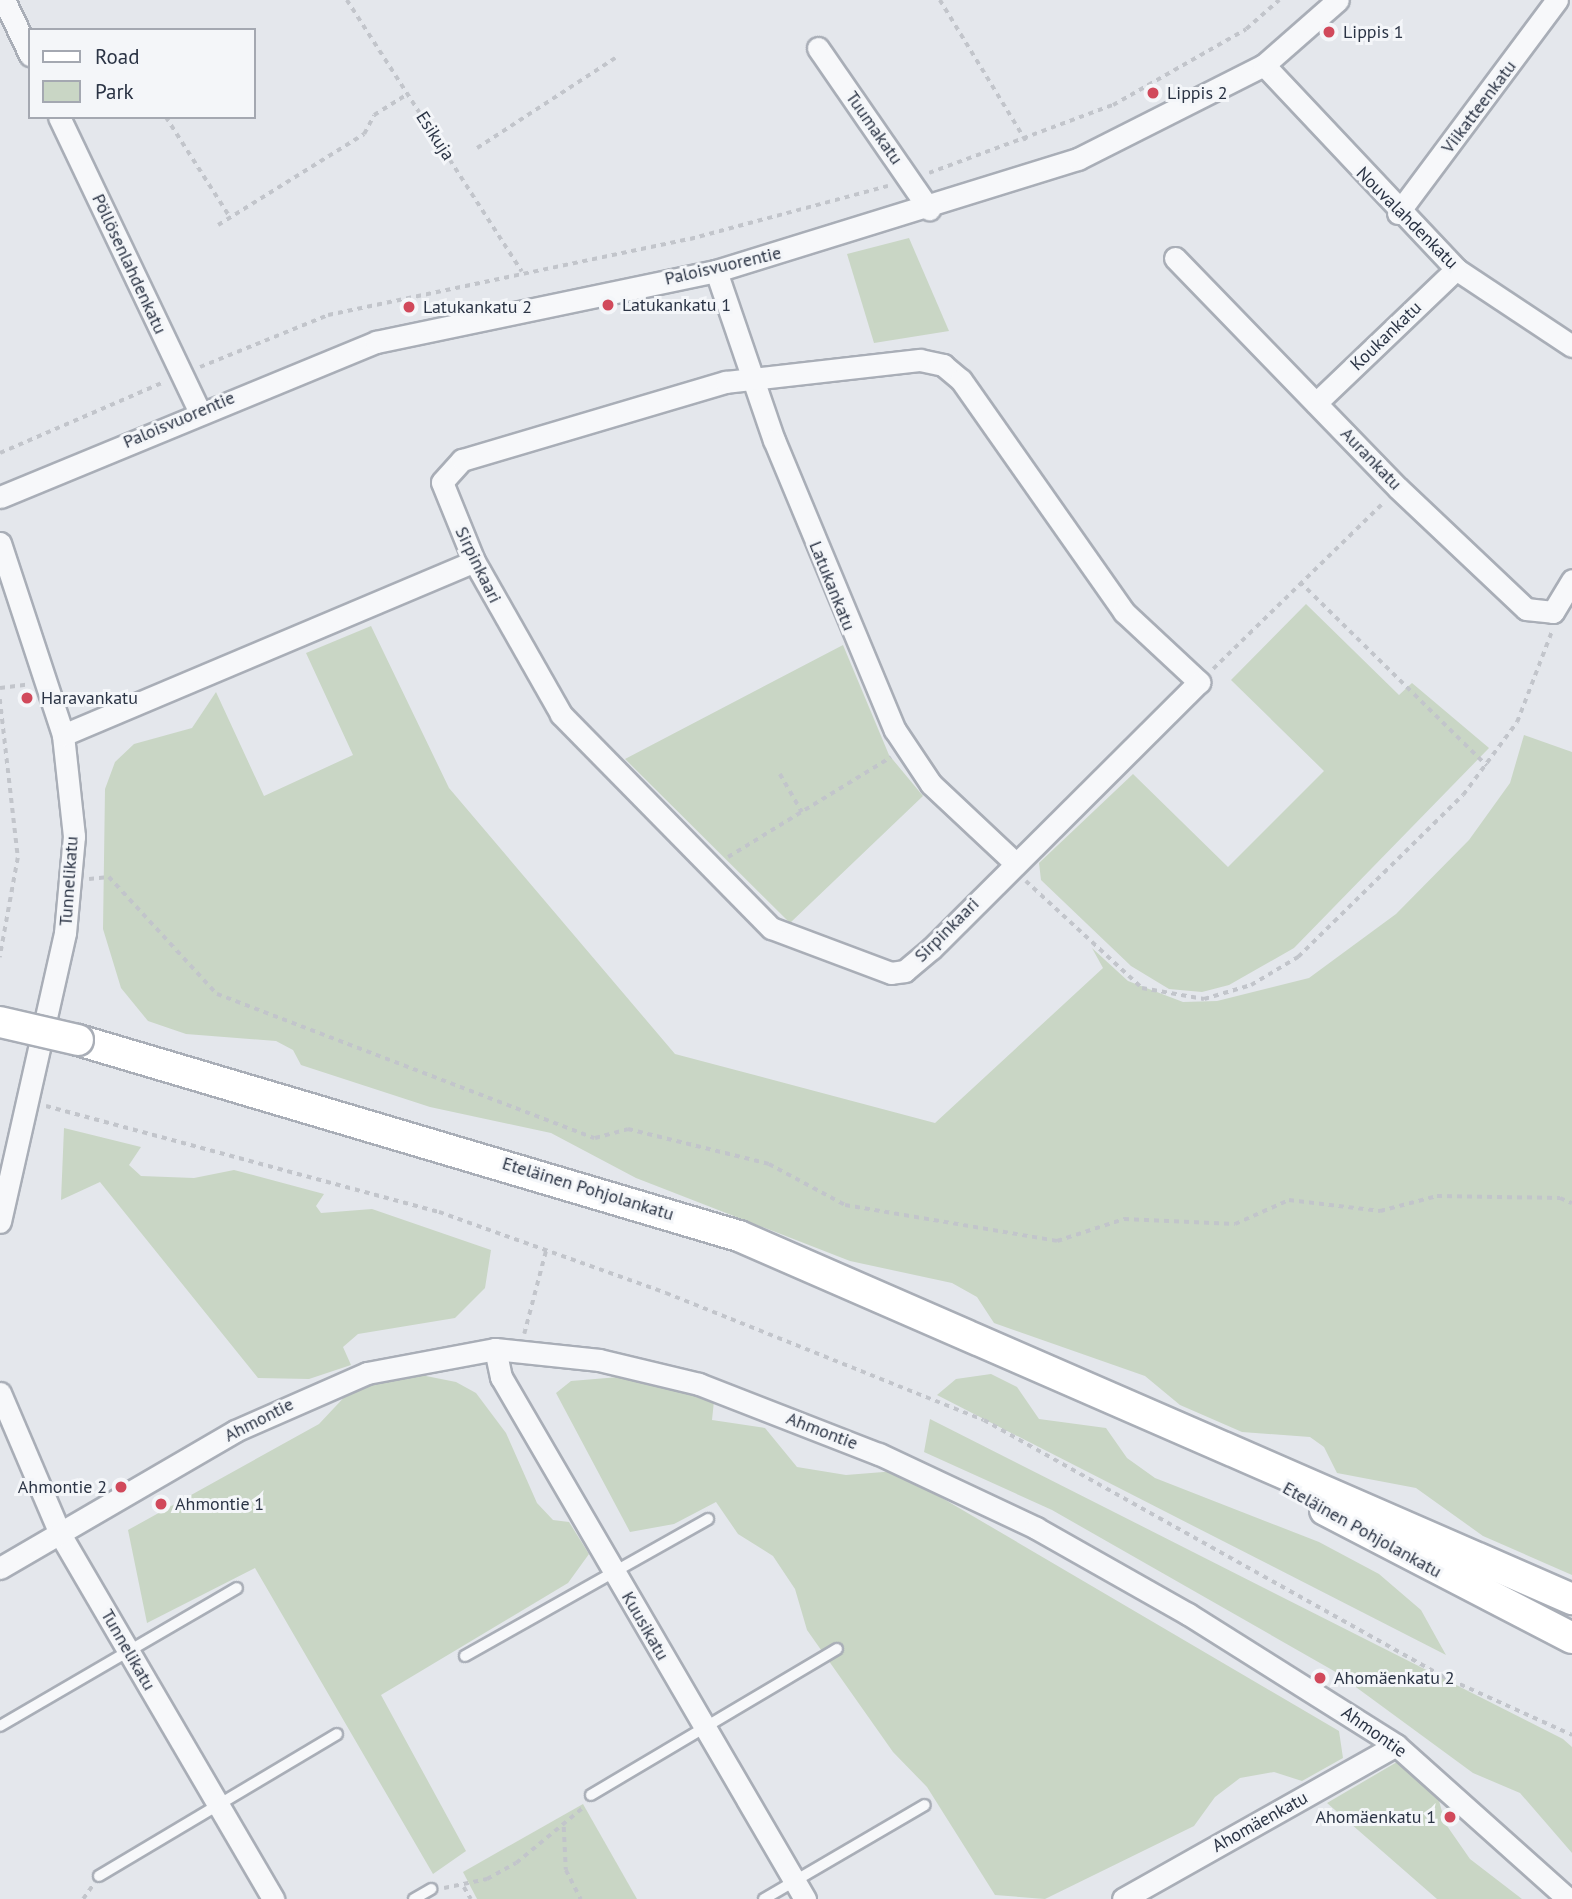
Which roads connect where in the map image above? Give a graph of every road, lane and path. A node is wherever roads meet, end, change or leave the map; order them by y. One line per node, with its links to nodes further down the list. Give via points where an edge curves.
1 (4, 0): 8 (street)
2 (347, 0): 11 (path, Esikuja)
3 (940, 0): 14 (path)
4 (1279, 0): 14 (path, via 1246,29 1143,88)
5 (1338, 0): 10 (street, Paloisvuorentie)
6 (1557, 0): 18 (street, Viikatteenkatu)
7 (818, 48): 16 (street, Tuumakatu)
8 (28, 51)
9 (615, 58): 15 (path)
10 (1264, 65): 17 (street, Paloisvuorentie, via 1078,159); 18 (street, Nouvalahdenkatu)
11 (408, 94): 19 (path, via 374,115 364,134); 24 (path, Esikuja)
12 (60, 119): 26 (street, Pöllösenlahdenkatu)
13 (167, 119): 19 (path)
14 (1026, 141): 16 (path)
15 (477, 148)
16 (909, 179): 17 (street, Tuumakatu); 24 (path, via 690,239)
17 (929, 209): 23 (street, Paloisvuorentie)
18 (1398, 213): 22 (street, Nouvalahdenkatu)
19 (230, 218): 20 (path)
20 (218, 225)
21 (1175, 258): 28 (street, Aurankatu)
22 (1456, 269): 25 (street, Nouvalahdenkatu); 28 (street, Koukankatu)
23 (716, 271): 27 (street, Latukankatu); 29 (street, Paloisvuorentie, via 376,342)
24 (522, 272): 26 (path, via 328,315)
25 (1572, 346)
26 (181, 375): 29 (street, Pöllösenlahdenkatu); 30 (path)
27 (752, 376): 34 (street, Sirpinkaari, via 462,460 442,482); 38 (street, Sirpinkaari, via 856,364 943,365 961,380 1125,612); 41 (street, Latukankatu, via 862,659)
28 (1316, 403): 31 (street, Aurankatu)
29 (199, 411): 32 (street, Paloisvuorentie)
30 (0, 453)
31 (1398, 488): 36 (path); 37 (street, Aurankatu, via 1526,609)
32 (0, 497)
33 (0, 543): 40 (street, Tunnelikatu)
34 (474, 561): 40 (street); 46 (street, Sirpinkaari, via 561,714)
35 (1572, 580): 37 (street)
36 (1300, 582): 38 (path); 42 (path)
37 (1552, 612): 42 (path, via 1552,629 1517,722)
38 (1199, 682): 45 (street, Sirpinkaari)
39 (0, 699): 48 (path, via 16,799 18,858)
40 (63, 736): 47 (street, Tunnelikatu, via 74,836)
41 (907, 747): 44 (path); 45 (street, Latukankatu, via 956,811)
42 (1487, 766): 45 (path, via 1298,957 1229,994 1167,996 1142,988)
43 (780, 774): 44 (path)
44 (802, 812): 46 (path)
45 (1011, 863): 46 (street, Sirpinkaari, via 932,948 905,971 891,973 771,928)
46 (713, 870)
47 (70, 881): 50 (street, Tunnelikatu, via 65,933); 51 (path, via 109,877 217,994 595,1138 628,1129 769,1164 845,1205 1057,1241 1125,1219 1235,1224 1289,1200 1380,1211 1437,1196 1560,1198)
48 (0, 957)
49 (0, 1022): 57 (main road, Eteläinen Pohjolankatu, bridge, via 78,1040 739,1236)
50 (27, 1103): 52 (street, Tunnelikatu); 53 (path, via 103,1117 439,1212)
51 (1572, 1203)
52 (0, 1222)
53 (547, 1250): 55 (path); 71 (path, via 984,1420 1442,1676)
54 (495, 1349): 55 (street, Ahmontie); 59 (street, Ahmontie, via 402,1362 308,1396); 61 (street, Kuusikatu, via 501,1377)
55 (522, 1351): 72 (street, Ahmontie, via 599,1360 699,1384 878,1454 1036,1528 1177,1607)
56 (0, 1393): 59 (street, Tunnelikatu)
57 (1155, 1417): 63 (main road, Eteläinen Pohjolankatu); 64 (main road, Eteläinen Pohjolankatu)
58 (708, 1519): 61 (lane)
59 (60, 1534): 60 (street, Ahmontie); 66 (street, Tunnelikatu)
60 (0, 1568)
61 (614, 1572): 67 (lane); 69 (street, Kuusikatu)
62 (237, 1588): 66 (lane)
63 (1572, 1599)
64 (1572, 1638)
65 (837, 1649): 69 (lane)
66 (128, 1650): 68 (lane); 75 (street, Tunnelikatu)
67 (464, 1656)
68 (0, 1726)
69 (704, 1726): 73 (lane); 80 (street, Kuusikatu)
70 (337, 1734): 75 (lane)
71 (1572, 1735)
72 (1396, 1745): 86 (street, Ahomäenkatu); 87 (street, Ahmontie)
73 (590, 1795): 76 (path)
74 (925, 1804): 80 (lane)
75 (219, 1806): 77 (lane); 81 (street, Tunnelikatu)
76 (564, 1827): 78 (path, via 516,1863); 84 (path, via 566,1870)
77 (99, 1876)
78 (464, 1887): 79 (path); 83 (path)
79 (431, 1889): 82 (lane)
80 (800, 1890): 85 (lane)
81 (273, 1899)
82 (414, 1899)
83 (471, 1899)
84 (581, 1899)
85 (764, 1899)
86 (1123, 1899)
87 (1568, 1899)

